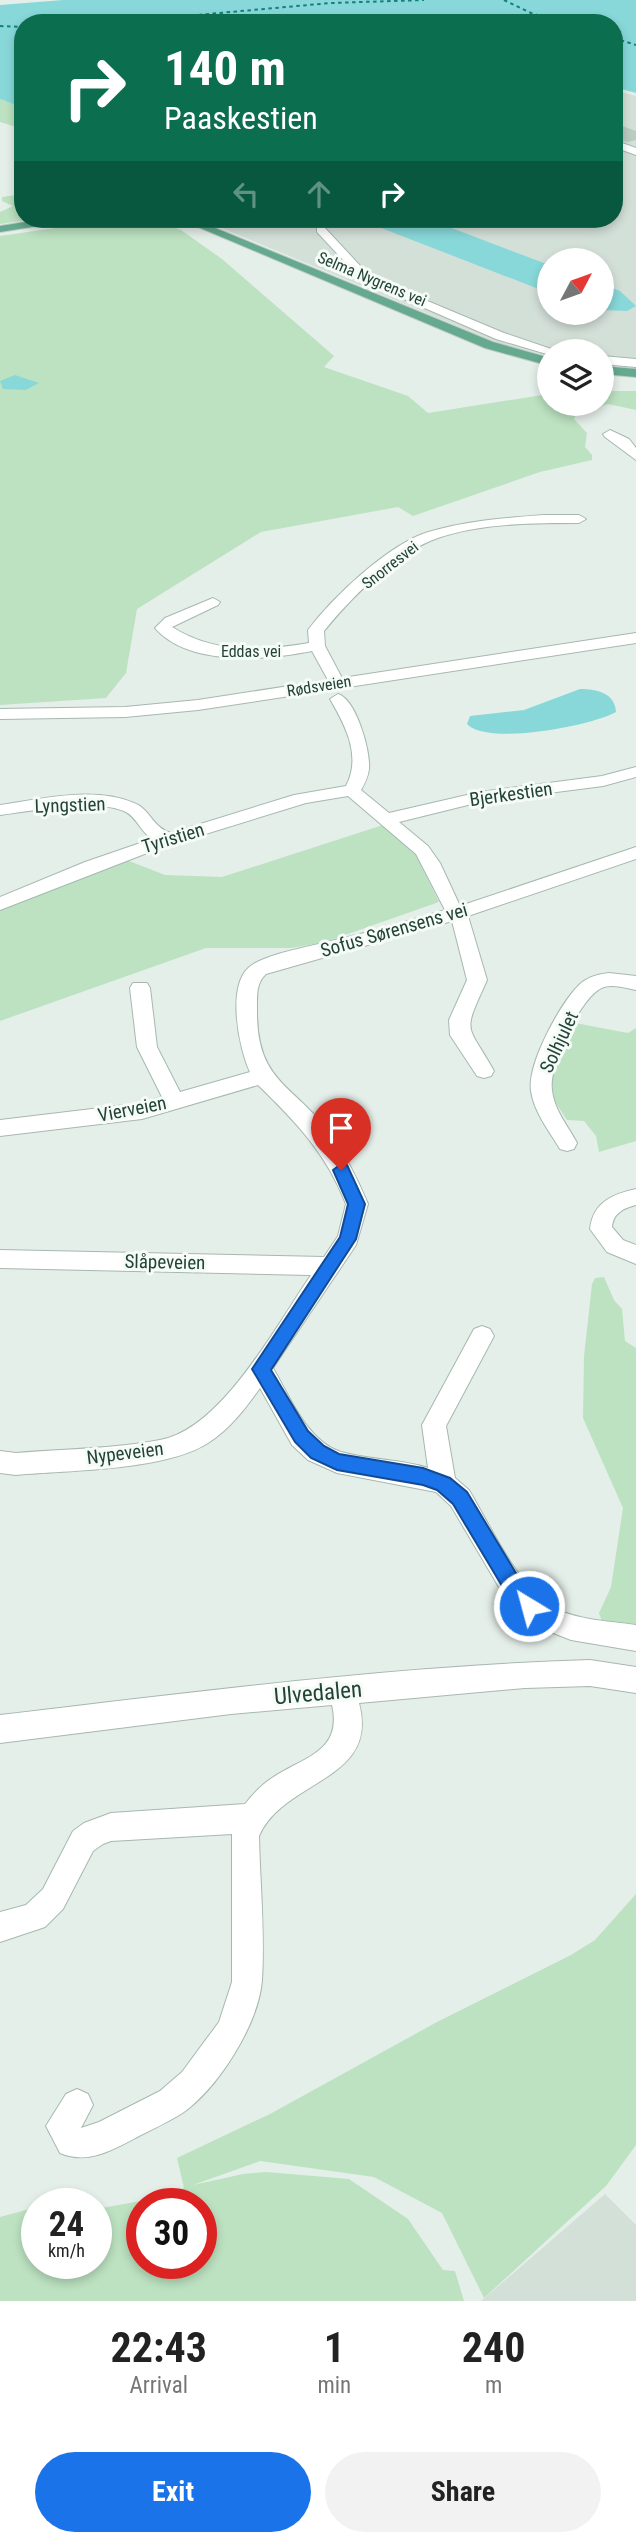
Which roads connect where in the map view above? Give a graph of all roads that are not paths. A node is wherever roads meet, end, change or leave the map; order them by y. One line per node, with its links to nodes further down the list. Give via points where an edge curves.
1 (206, 228): 4 (main road, Selma Nygrens vei, via 478,340)
2 (321, 230): 3 (street, via 361,273 378,284)
3 (537, 347)
4 (537, 358)
5 (614, 361): 6 (street)
6 (636, 363)
7 (614, 371): 8 (main road)
8 (636, 373)
9 (610, 434): 10 (street)
10 (636, 456)
11 (579, 519): 14 (street, Snorresvei, via 508,523 428,537 413,544 326,619 315,634)
12 (213, 602): 14 (street, Eddas vei, via 163,628 221,653 280,653)
13 (636, 638): 15 (street, Rødsveien)
14 (317, 646): 15 (street)
15 (337, 691): 16 (street, Rødsveien, via 125,712); 18 (street, via 357,731 362,774)
16 (0, 714)
17 (636, 772): 20 (street, Bjerkestien, via 603,781 480,797)
18 (352, 791): 20 (street); 21 (street, Tyristien, via 320,794)
19 (0, 810): 21 (street, Lyngstien, via 50,803 117,803 139,814 150,832)
20 (387, 819): 24 (street, via 422,849)
21 (169, 838): 23 (street, Tyristien, via 79,869)
22 (636, 853): 24 (street, Sofus Sørensens vei)
23 (0, 904)
24 (456, 912): 27 (street, via 477,973 459,1020 460,1035); 28 (street, Sofus Sørensens vei, via 259,969 248,990 247,1029)
25 (636, 983): 31 (street, Solhjulet, via 606,980 588,987 551,1049 541,1092)
26 (140, 988): 29 (street, via 147,1047)
27 (484, 1070)
28 (262, 1076): 29 (street, Vierveien); 35 (street, Nypeveien, via 324,1141 357,1204 348,1239)
29 (174, 1101): 30 (street, Vierveien, via 122,1114)
30 (0, 1128)
31 (567, 1143)
32 (636, 1197): 33 (street, via 609,1207 601,1228 615,1247)
33 (636, 1255)
34 (0, 1259): 35 (street, Slåpeveien)
35 (331, 1266): 37 (street, Nypeveien)
36 (482, 1336): 39 (street, via 434,1424)
37 (261, 1369): 38 (street, Nypeveien, via 233,1408 200,1436 163,1451); 39 (street, via 301,1437 317,1452 337,1462)
38 (0, 1462)
39 (444, 1484): 40 (street, via 460,1498 529,1606 571,1627)
40 (636, 1638)
41 (636, 1679): 42 (street, Ulvedalen, via 576,1673)
42 (342, 1691): 43 (street, Ulvedalen); 44 (street, via 349,1731 335,1756 277,1788)
43 (0, 1729)
44 (250, 1818): 45 (street, via 111,1826 94,1833 83,1841 53,1899 35,1917); 46 (street, via 245,1836 247,1982 221,2048 185,2092 106,2136 83,2144 71,2142 62,2126)
45 (0, 1927)
46 (77, 2105)

